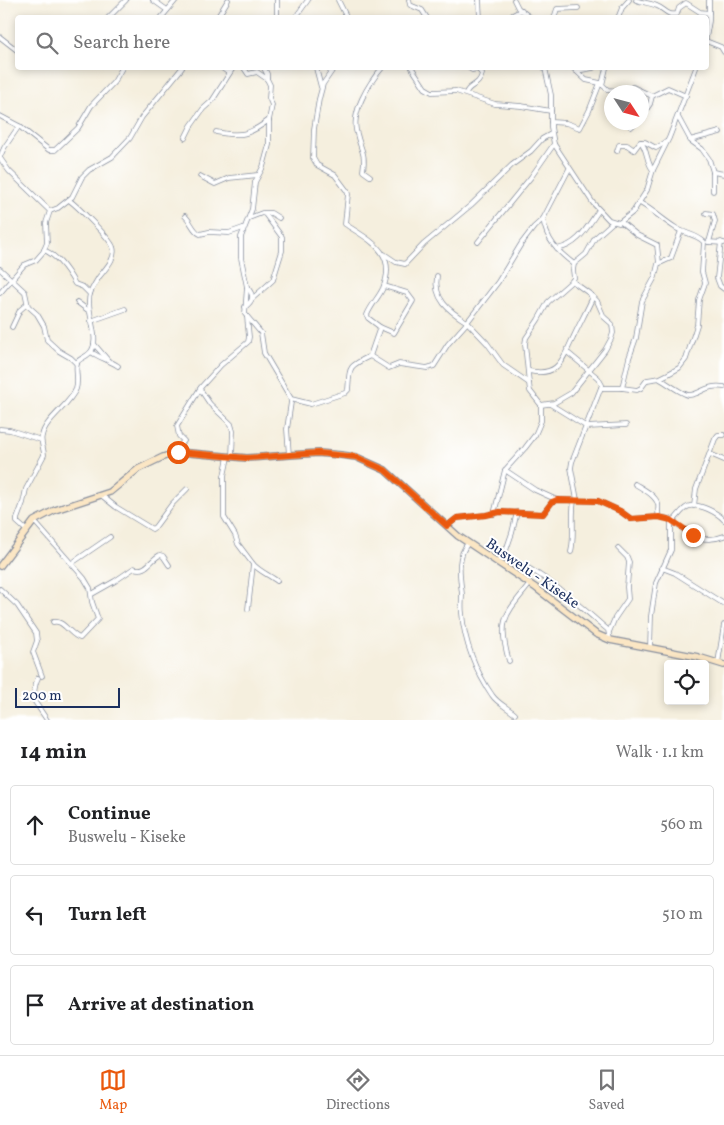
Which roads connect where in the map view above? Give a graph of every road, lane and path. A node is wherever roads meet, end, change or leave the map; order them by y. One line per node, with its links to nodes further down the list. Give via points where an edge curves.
1 (126, 0): 18 (street)
2 (153, 0): 15 (street)
3 (176, 0): 15 (street)
4 (228, 0): 20 (street)
5 (276, 0): 21 (street)
6 (308, 0): 22 (street)
7 (338, 0): 23 (street)
8 (409, 0): 24 (street, via 410,5)
9 (479, 0): 25 (street)
10 (514, 0): 16 (street)
11 (629, 0): 29 (street)
12 (636, 0): 17 (street, via 673,15 686,3 700,12)
13 (709, 0): 17 (street)
14 (578, 8): 28 (street, via 557,9)
15 (167, 10): 19 (street)
16 (522, 10): 26 (street); 27 (street)
17 (709, 13)
18 (111, 15)
19 (163, 15)
20 (219, 15)
21 (277, 15)
22 (297, 15)
23 (345, 15)
24 (425, 15)
25 (480, 15)
26 (513, 15)
27 (528, 15)
28 (555, 15)
29 (619, 15)
30 (0, 36): 32 (street)
31 (709, 43): 33 (street, via 721,47)
32 (15, 48)
33 (724, 52)
34 (121, 70): 67 (street, via 78,128 55,150 49,150)
35 (180, 70): 87 (street, via 142,117 130,138 112,157 82,177)
36 (225, 70): 49 (street)
37 (231, 70): 49 (street)
38 (245, 70): 50 (street, via 248,74 257,72)
39 (265, 70): 50 (street)
40 (317, 70): 51 (street)
41 (333, 70): 52 (street)
42 (380, 70): 85 (street, via 366,89 356,123 365,158 363,171)
43 (413, 70): 56 (street, via 429,90)
44 (479, 70): 56 (street, via 482,74 480,81)
45 (545, 70): 61 (street)
46 (575, 70): 53 (street, via 586,80)
47 (605, 70): 53 (street)
48 (695, 70): 59 (street)
49 (229, 73): 72 (street, via 212,101 190,126)
50 (267, 79): 64 (street, via 272,105)
51 (319, 79): 52 (street); 55 (street)
52 (326, 80): 55 (street)
53 (601, 84): 54 (street); 65 (street, via 580,128)
54 (604, 87)
55 (322, 88): 107 (street, via 314,129 313,158 317,165 335,175 347,191 345,224 366,236)
56 (466, 94): 61 (street, via 495,104)
57 (649, 95): 58 (street)
58 (652, 96): 59 (street, via 668,88); 60 (street)
59 (686, 96): 63 (street)
60 (649, 106)
61 (551, 111): 65 (street)
62 (0, 116): 67 (street)
63 (678, 117): 73 (street); 74 (street)
64 (269, 120): 66 (street); 68 (street)
65 (551, 122): 71 (street)
66 (263, 124): 68 (street); 69 (street, via 244,135)
67 (19, 126): 78 (street)
68 (268, 126): 83 (street, via 269,145)
69 (216, 132)
70 (720, 132): 73 (street)
71 (551, 134): 76 (street); 107 (street, via 405,264)
72 (185, 138)
73 (690, 140): 81 (street, via 706,154)
74 (668, 141): 75 (street, via 656,148); 80 (street)
75 (642, 142): 77 (street, via 636,150 624,144 617,146); 80 (street)
76 (554, 144): 79 (street); 101 (street)
77 (617, 151)
78 (0, 158): 89 (street, via 8,171)
79 (569, 169): 90 (street); 96 (street)
80 (653, 170): 88 (street)
81 (713, 172): 82 (street); 86 (street)
82 (724, 174)
83 (258, 175): 84 (street, via 229,178 215,184); 94 (street)
84 (200, 176)
85 (370, 176)
86 (713, 191)
87 (69, 200): 89 (street); 118 (street, via 113,247 113,258)
88 (640, 203): 98 (street); 100 (street)
89 (50, 210): 106 (street)
90 (599, 210): 97 (street); 105 (street, via 577,240)
91 (264, 213): 94 (street); 95 (street); 120 (street, via 282,237 282,251 272,280)
92 (706, 213): 103 (street, via 713,214 715,218)
93 (185, 216): 99 (street, via 195,232 200,234 229,233)
94 (248, 218): 99 (street)
95 (279, 218)
96 (543, 219): 105 (street, via 547,236); 128 (street, via 521,244 498,282)
97 (613, 222): 98 (street); 109 (street)
98 (621, 222): 108 (street, via 637,236 656,245)
99 (243, 228): 115 (street, via 240,249)
100 (682, 231): 102 (street); 108 (street, via 670,260)
101 (478, 242)
102 (704, 242): 103 (street); 140 (street, via 702,272 705,283 686,359 679,368)
103 (709, 242): 104 (street)
104 (722, 242): 116 (street, via 717,278)
105 (557, 249): 109 (street)
106 (44, 250): 112 (street, via 36,260 24,265); 118 (street, via 66,270 74,284)
107 (382, 253): 114 (street, via 386,265)
108 (659, 263): 144 (street, via 642,301)
109 (574, 264): 113 (street)
110 (0, 269): 112 (street)
111 (437, 276): 128 (street, via 440,300)
112 (12, 281): 117 (street); 122 (street, via 25,292)
113 (572, 281): 119 (street); 139 (street, via 548,302 526,338)
114 (384, 286): 130 (street, via 367,315); 130 (street, via 407,293 413,301 394,334)
115 (248, 287): 120 (street); 123 (street)
116 (724, 289)
117 (0, 293)
118 (90, 294): 125 (street)
119 (592, 296): 133 (street); 138 (street, via 612,324 613,333 605,350)
120 (253, 298): 123 (street)
121 (77, 302): 125 (street)
122 (27, 304): 129 (street, via 20,310); 136 (street, via 39,317 46,340)
123 (245, 307): 126 (street)
124 (125, 309): 127 (street)
125 (89, 311): 127 (street)
126 (247, 317): 145 (street, via 248,342); 146 (street, via 261,333 264,352)
127 (91, 321): 131 (street)
128 (467, 322): 134 (street, via 431,368 399,364 389,368); 141 (street, via 503,365)
129 (12, 327)
130 (380, 327): 134 (street)
131 (94, 344): 132 (street); 135 (street)
132 (91, 352): 135 (street); 136 (street)
133 (567, 352): 138 (street); 139 (street, via 553,369 541,373)
134 (370, 356): 146 (street, via 352,367 345,393 311,404)
135 (107, 359): 137 (street)
136 (76, 364): 153 (street, via 76,390 46,427)
137 (118, 366)
138 (588, 370): 143 (street, via 601,381); 147 (street, via 571,393)
139 (529, 371): 141 (street)
140 (660, 378): 142 (street, via 686,395 709,386); 144 (street, via 647,380 637,390)
141 (529, 383): 148 (street, via 530,391)
142 (724, 386)
143 (601, 388): 144 (street); 150 (street)
144 (622, 388)
145 (200, 389): 154 (street, via 177,426 184,441 177,448); 157 (street, via 231,424)
146 (291, 399): 156 (street, via 287,429)
147 (550, 404): 148 (street); 150 (street)
148 (541, 405): 159 (street, via 541,421 536,435)
149 (626, 425): 150 (street)
150 (587, 427): 164 (street, via 571,468)
151 (0, 429): 153 (street)
152 (724, 436): 155 (street, via 717,436)
153 (41, 440): 173 (street, via 44,455 26,489 17,519)
154 (178, 452): 157 (main road, Buswelu - Kiseke); 162 (main road, Buswelu - Kiseke, via 138,469 116,488)
155 (710, 454): 158 (street); 165 (street, via 696,489)
156 (289, 455): 157 (main road, Buswelu - Kiseke); 172 (main road, Buswelu - Kiseke, via 318,453 356,457 368,462 385,470)
157 (230, 457): 182 (street, via 224,476 224,517)
158 (724, 460)
159 (505, 470): 163 (street); 167 (street)
160 (635, 484): 168 (street, via 658,504)
161 (187, 489): 162 (street, via 152,529)
162 (101, 495): 171 (main road, Buswelu - Kiseke, via 55,510)
163 (557, 500): 164 (street); 166 (street, via 543,514)
164 (576, 500): 168 (street, via 605,503 631,519); 178 (street, via 572,512)
165 (694, 506): 169 (street, via 688,506); 170 (street, via 712,511)
166 (517, 512): 167 (street); 179 (street)
167 (494, 514): 172 (street, via 457,518)
168 (659, 517): 169 (street)
169 (671, 520): 174 (street, via 705,540); 185 (street, via 671,550)
170 (724, 520)
171 (34, 521): 173 (main road, Buswelu - Kiseke); 181 (street)
172 (447, 526): 176 (main road, Buswelu - Kiseke)
173 (26, 530): 184 (main road, Buswelu - Kiseke)
174 (724, 536)
175 (110, 537): 181 (street)
176 (468, 542): 180 (main road, Buswelu - Kiseke); 199 (street, via 459,563 461,612 467,639 493,698)
177 (618, 548): 194 (street, via 629,562 628,599)
178 (571, 552)
179 (503, 558): 180 (street); 194 (street, via 521,564 553,583)
180 (496, 562): 187 (main road, Buswelu - Kiseke)
181 (72, 563): 189 (street)
182 (253, 564): 186 (street); 191 (street)
183 (169, 565): 189 (street, via 160,555 143,569 134,568)
184 (0, 566)
185 (662, 568): 190 (street); 196 (street, via 651,616)
186 (277, 581)
187 (530, 584): 195 (main road, Buswelu - Kiseke, via 596,634); 197 (street, via 503,622)
188 (0, 589): 200 (street, via 17,605 36,633 33,652 40,677 34,685 33,699)
189 (92, 594): 192 (street, via 98,619 80,638 60,622)
190 (724, 602)
191 (248, 609)
192 (52, 622)
193 (724, 625): 198 (street)
194 (609, 632): 195 (street)
195 (610, 640): 196 (main road, Buswelu - Kiseke)
196 (650, 648): 198 (main road, Buswelu - Kiseke)
197 (509, 661)
198 (721, 664)
199 (515, 714)
200 (47, 720)

